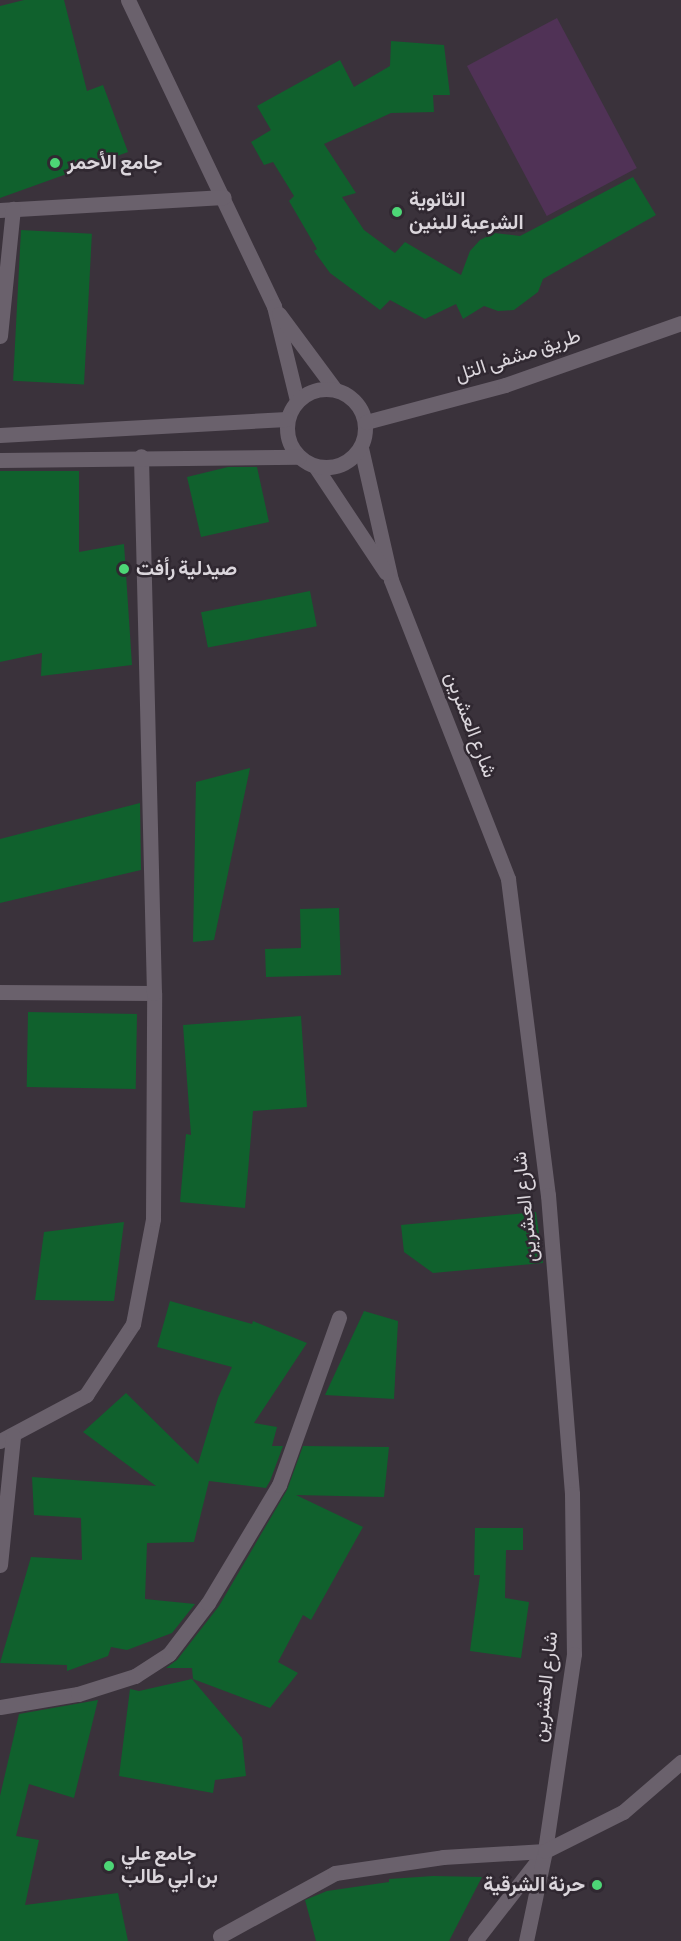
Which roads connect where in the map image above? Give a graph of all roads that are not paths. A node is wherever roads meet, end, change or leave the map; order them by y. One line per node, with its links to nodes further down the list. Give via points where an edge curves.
1 (128, 0): 2 (street)
2 (224, 197): 3 (street); 4 (street)
3 (7, 209): 6 (street)
4 (274, 306): 7 (street); 8 (street)
5 (681, 323): 10 (street, طريق مشفى التل, via 506,385)
6 (0, 336)
7 (334, 388): 8 (street, via 314,389); 10 (street, via 359,403)
8 (297, 400): 9 (street)
9 (287, 419): 11 (street); 14 (street, via 288,440)
10 (366, 422): 12 (street)
11 (0, 435)
12 (361, 448): 16 (street, via 340,464); 17 (street)
13 (141, 456): 14 (street); 15 (street); 19 (street)
14 (299, 457): 16 (street)
15 (0, 460)
16 (315, 466): 17 (street)
17 (391, 580): 25 (street, شارع العشرين, via 508,879 546,1183 572,1494 574,1654)
18 (0, 992): 19 (street)
19 (154, 993): 21 (street, via 153,1219 133,1324 86,1395)
20 (339, 1317): 23 (street, via 279,1485 208,1603 169,1654 135,1676 78,1694)
21 (6, 1438): 22 (street)
22 (0, 1565)
23 (1, 1710)
24 (681, 1762): 25 (street, via 623,1812)
25 (545, 1851): 26 (street, via 443,1857 335,1873); 27 (street); 28 (street, شارع العشرين)
26 (220, 1936)
27 (475, 1941)
28 (526, 1941)

